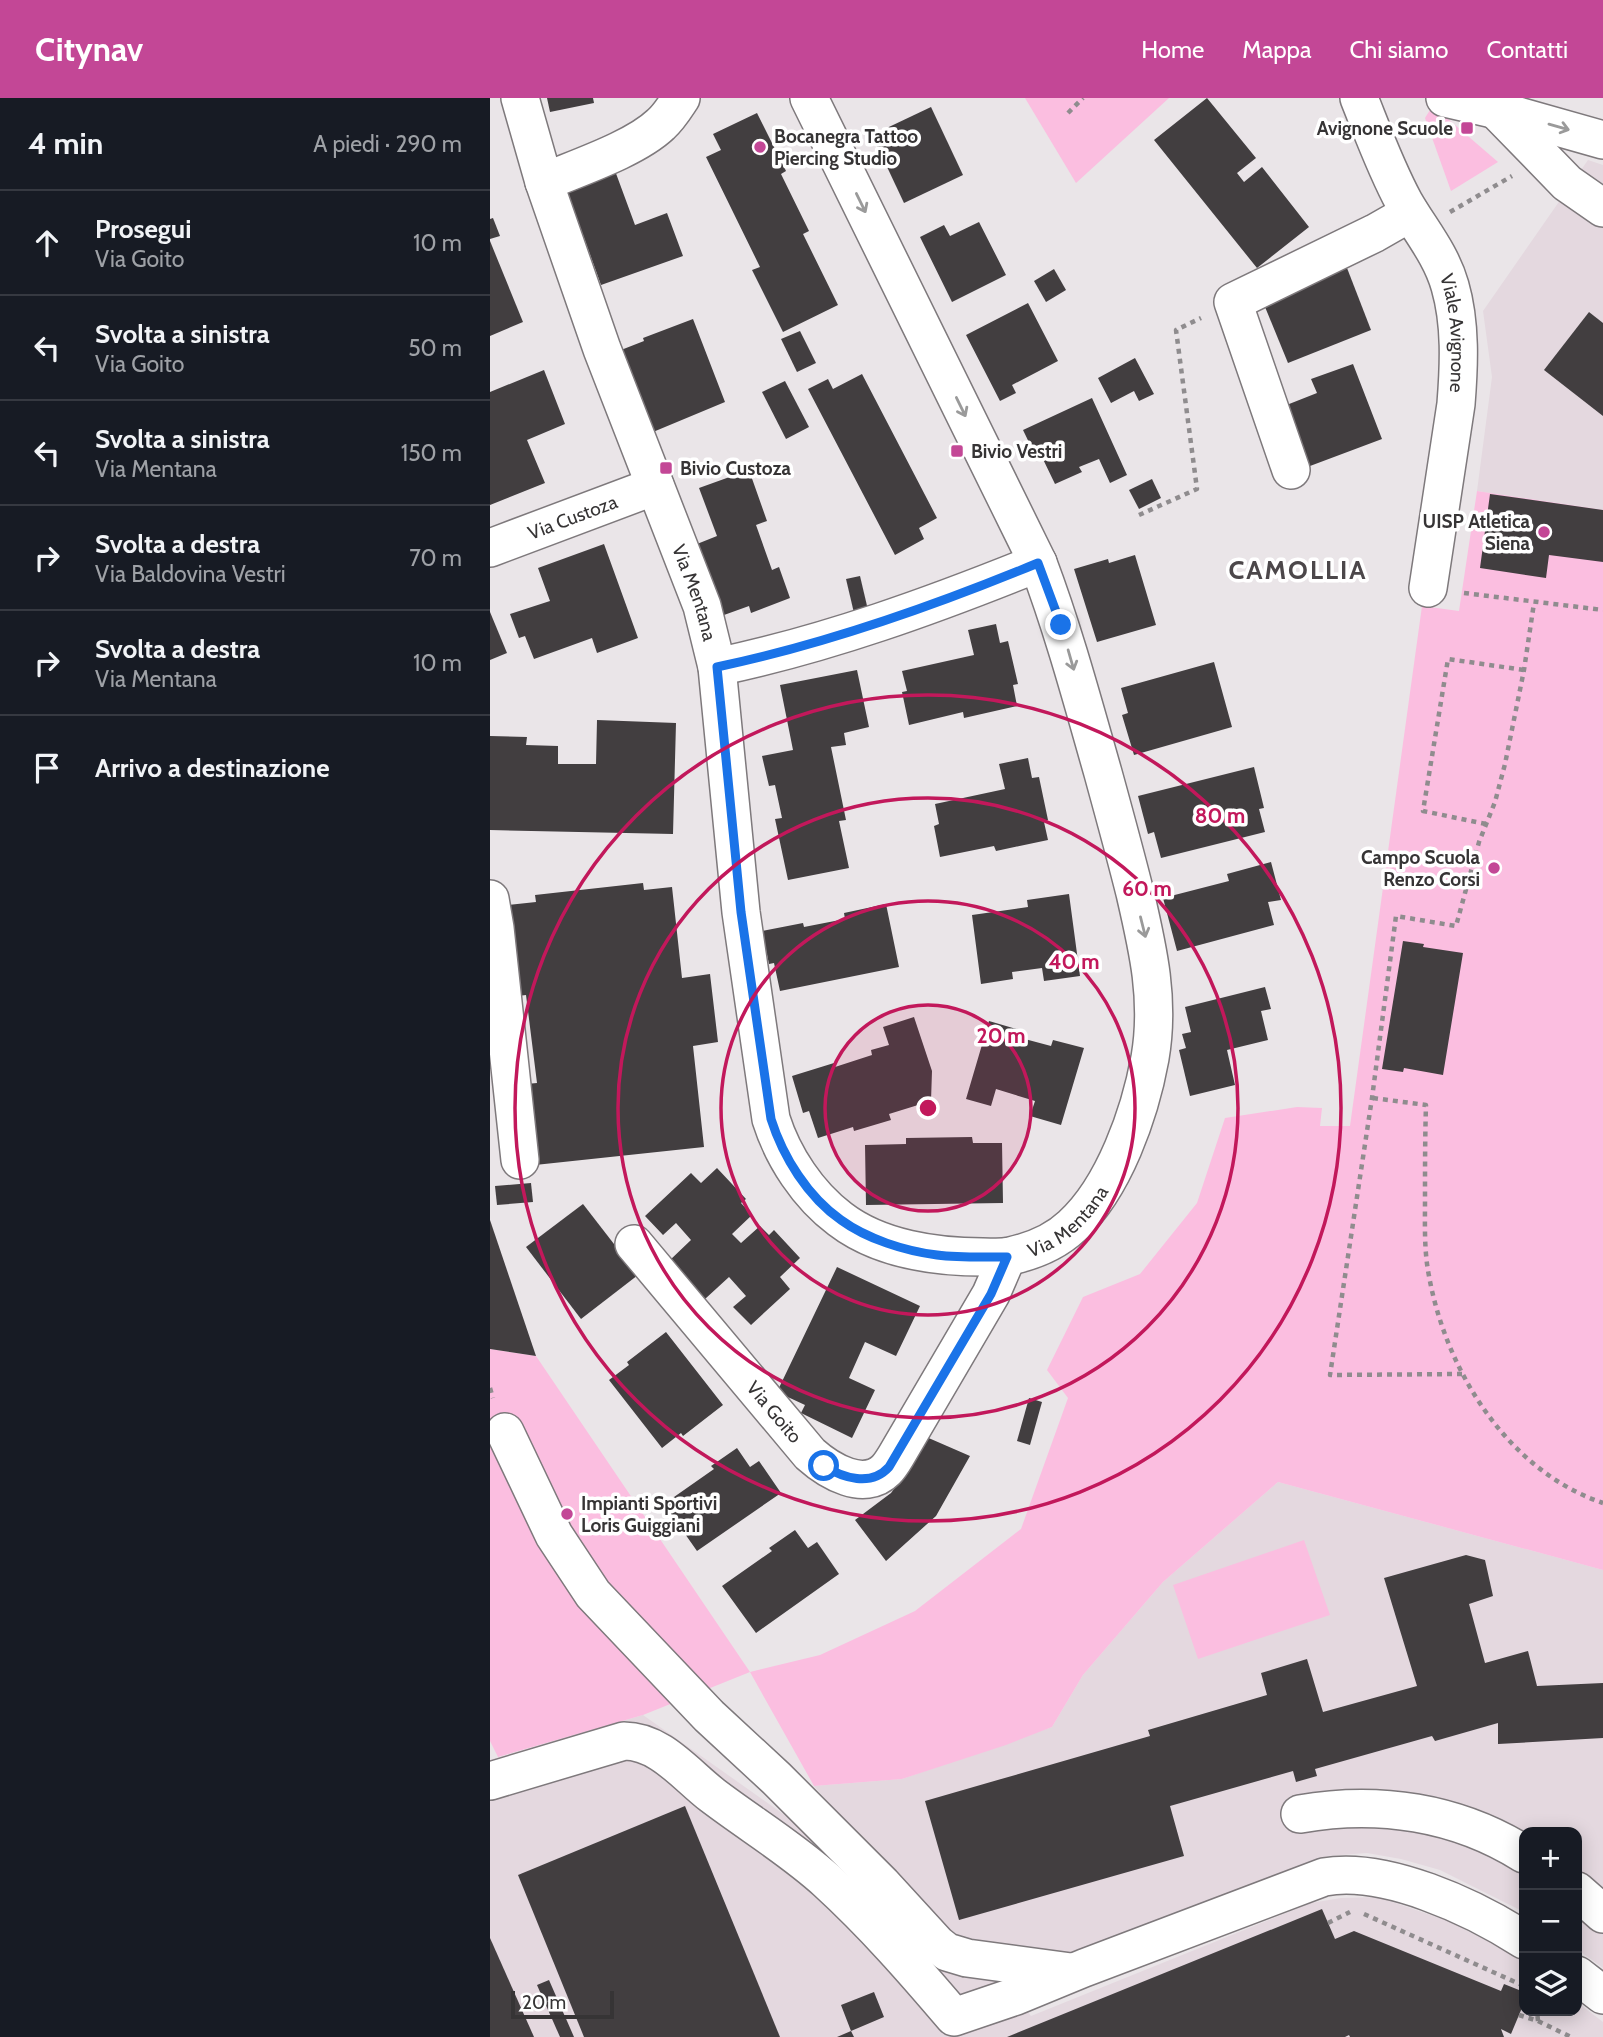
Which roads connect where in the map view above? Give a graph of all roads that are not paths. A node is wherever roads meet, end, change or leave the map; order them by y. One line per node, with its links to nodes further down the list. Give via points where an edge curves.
1 (520, 98): 8 (street, Via Mentana)
2 (681, 98): 8 (street, via 662,124 644,137)
3 (809, 98): 14 (street, Via Mentana, one-way to 14)
4 (1359, 98): 10 (street, Viale Avignone, via 1392,178)
5 (1445, 98): 6 (street)
6 (1497, 110): 7 (street, one-way to 7); 9 (street, via 1567,183)
7 (1603, 140)
8 (544, 182): 12 (street, Via Mentana)
9 (1603, 208)
10 (1416, 221): 11 (street, via 1375,233 1233,302); 15 (street, Viale Avignone, via 1450,285 1458,376)
11 (1291, 470)
12 (655, 486): 13 (street, Via Custoza); 16 (street, Via Mentana, via 702,606)
13 (490, 548)
14 (1038, 563): 16 (street, via 899,616); 20 (street, Via Mentana, one-way to 20, via 1061,625 1122,841 1148,948 1153,1021 1144,1088 1119,1161 1100,1195 1058,1237)
15 (1428, 588)
16 (717, 667): 20 (street, Via Mentana, via 743,925 771,1119 786,1157 819,1200 840,1220 867,1235 934,1255)
17 (490, 899): 18 (street)
18 (520, 1160)
19 (634, 1244): 20 (street, Via Goito, via 805,1449 838,1474 864,1479 885,1472 896,1456 991,1294)
20 (1007, 1257)
21 (505, 1432): 28 (street, via 554,1535 593,1594 937,1944 967,1958)
22 (490, 1781): 28 (street, via 624,1741 639,1741 827,1881 954,2017)
23 (1300, 1814): 24 (street, via 1358,1808 1401,1810 1459,1822)
24 (1519, 1851)
25 (1582, 1895): 26 (street)
26 (1603, 1914)
27 (1519, 1937): 28 (street, via 1484,1916 1403,1885 1340,1875 1324,1877)
28 (1072, 1972)
29 (1582, 1979): 30 (street)
30 (1603, 1994)

